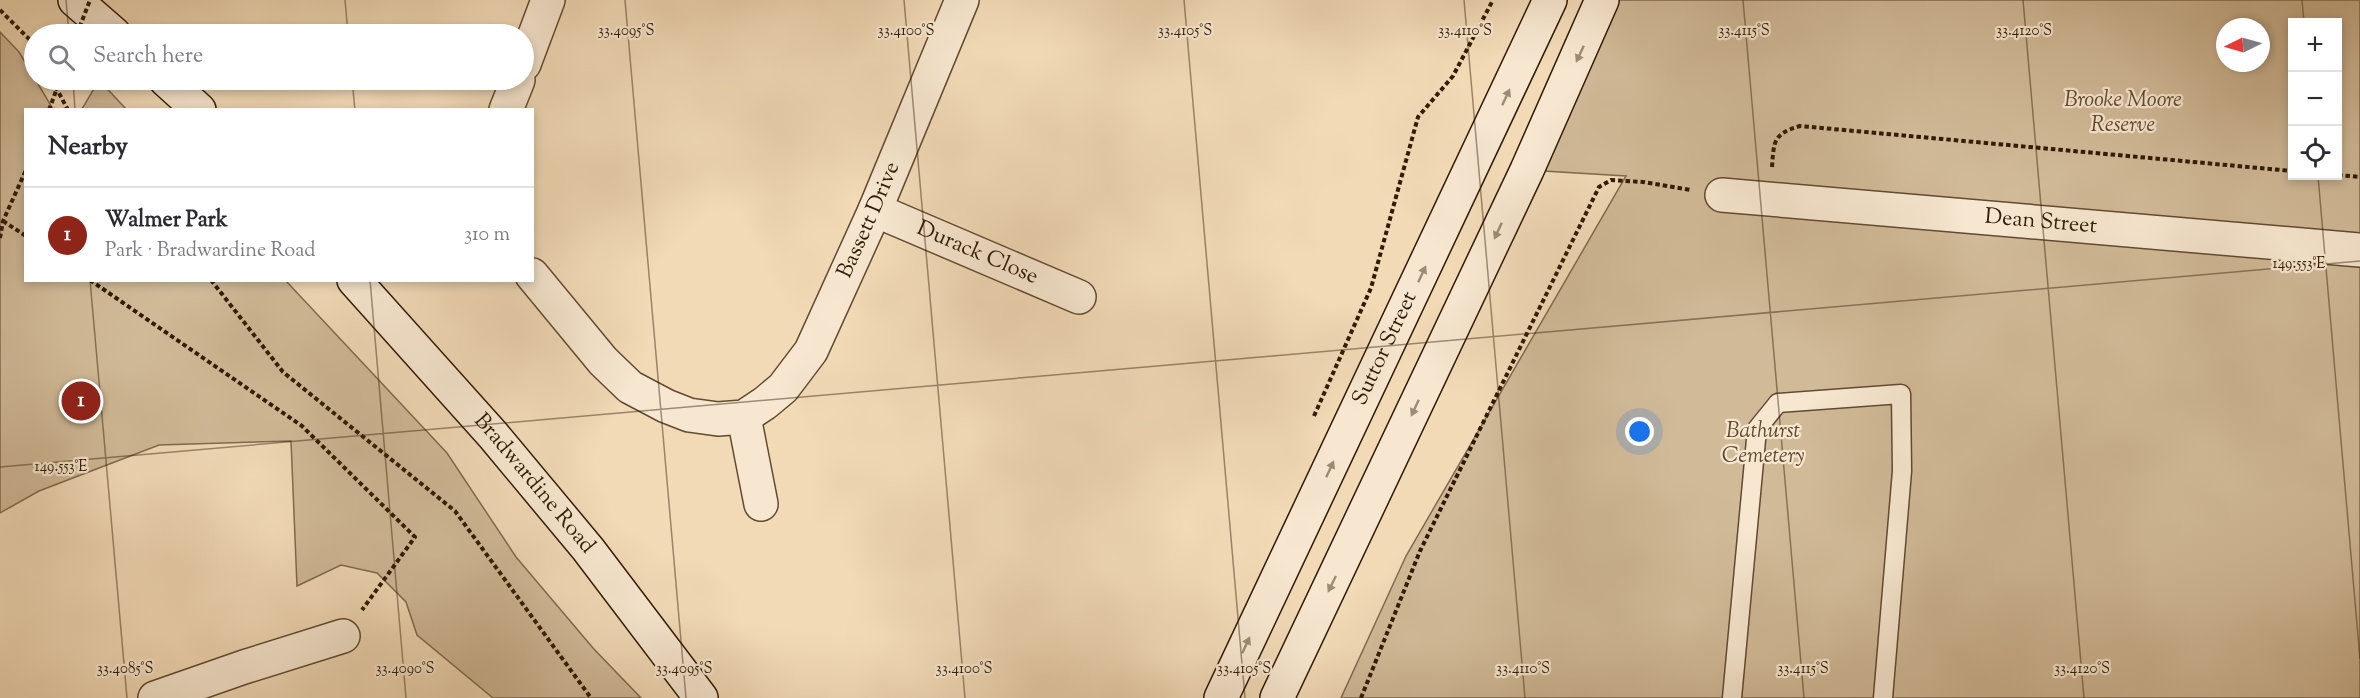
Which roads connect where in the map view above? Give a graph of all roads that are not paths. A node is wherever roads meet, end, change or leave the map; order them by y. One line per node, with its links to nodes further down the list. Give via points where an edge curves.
1 (75, 0): 6 (main road)
2 (548, 0): 7 (main road)
3 (962, 0): 13 (main road, Bassett Drive)
4 (1551, 0): 23 (main road, Suttor Street, one-way to 4)
5 (1602, 0): 24 (main road, one-way to 24, via 1527,170)
6 (103, 24)
7 (534, 37)
8 (177, 90): 10 (main road)
9 (514, 90): 11 (main road)
10 (197, 108)
11 (507, 108)
12 (1722, 195): 14 (main road, Dean Street)
13 (875, 210): 17 (main road, Durack Close); 18 (main road, Bassett Drive, via 811,351 783,388)
14 (2360, 250)
15 (534, 277): 18 (main road, via 603,361 630,387 689,415)
16 (356, 282): 22 (main road, Bradwardine Road, via 588,549)
17 (1079, 297)
18 (744, 417): 19 (main road)
19 (761, 504)
20 (343, 636): 21 (main road)
21 (155, 698)
22 (701, 698)
23 (1221, 698)
24 (1277, 698)
25 (1732, 698): 26 (lane, via 1757,429 1778,403 1900,394 1902,471)
26 (1883, 698)

